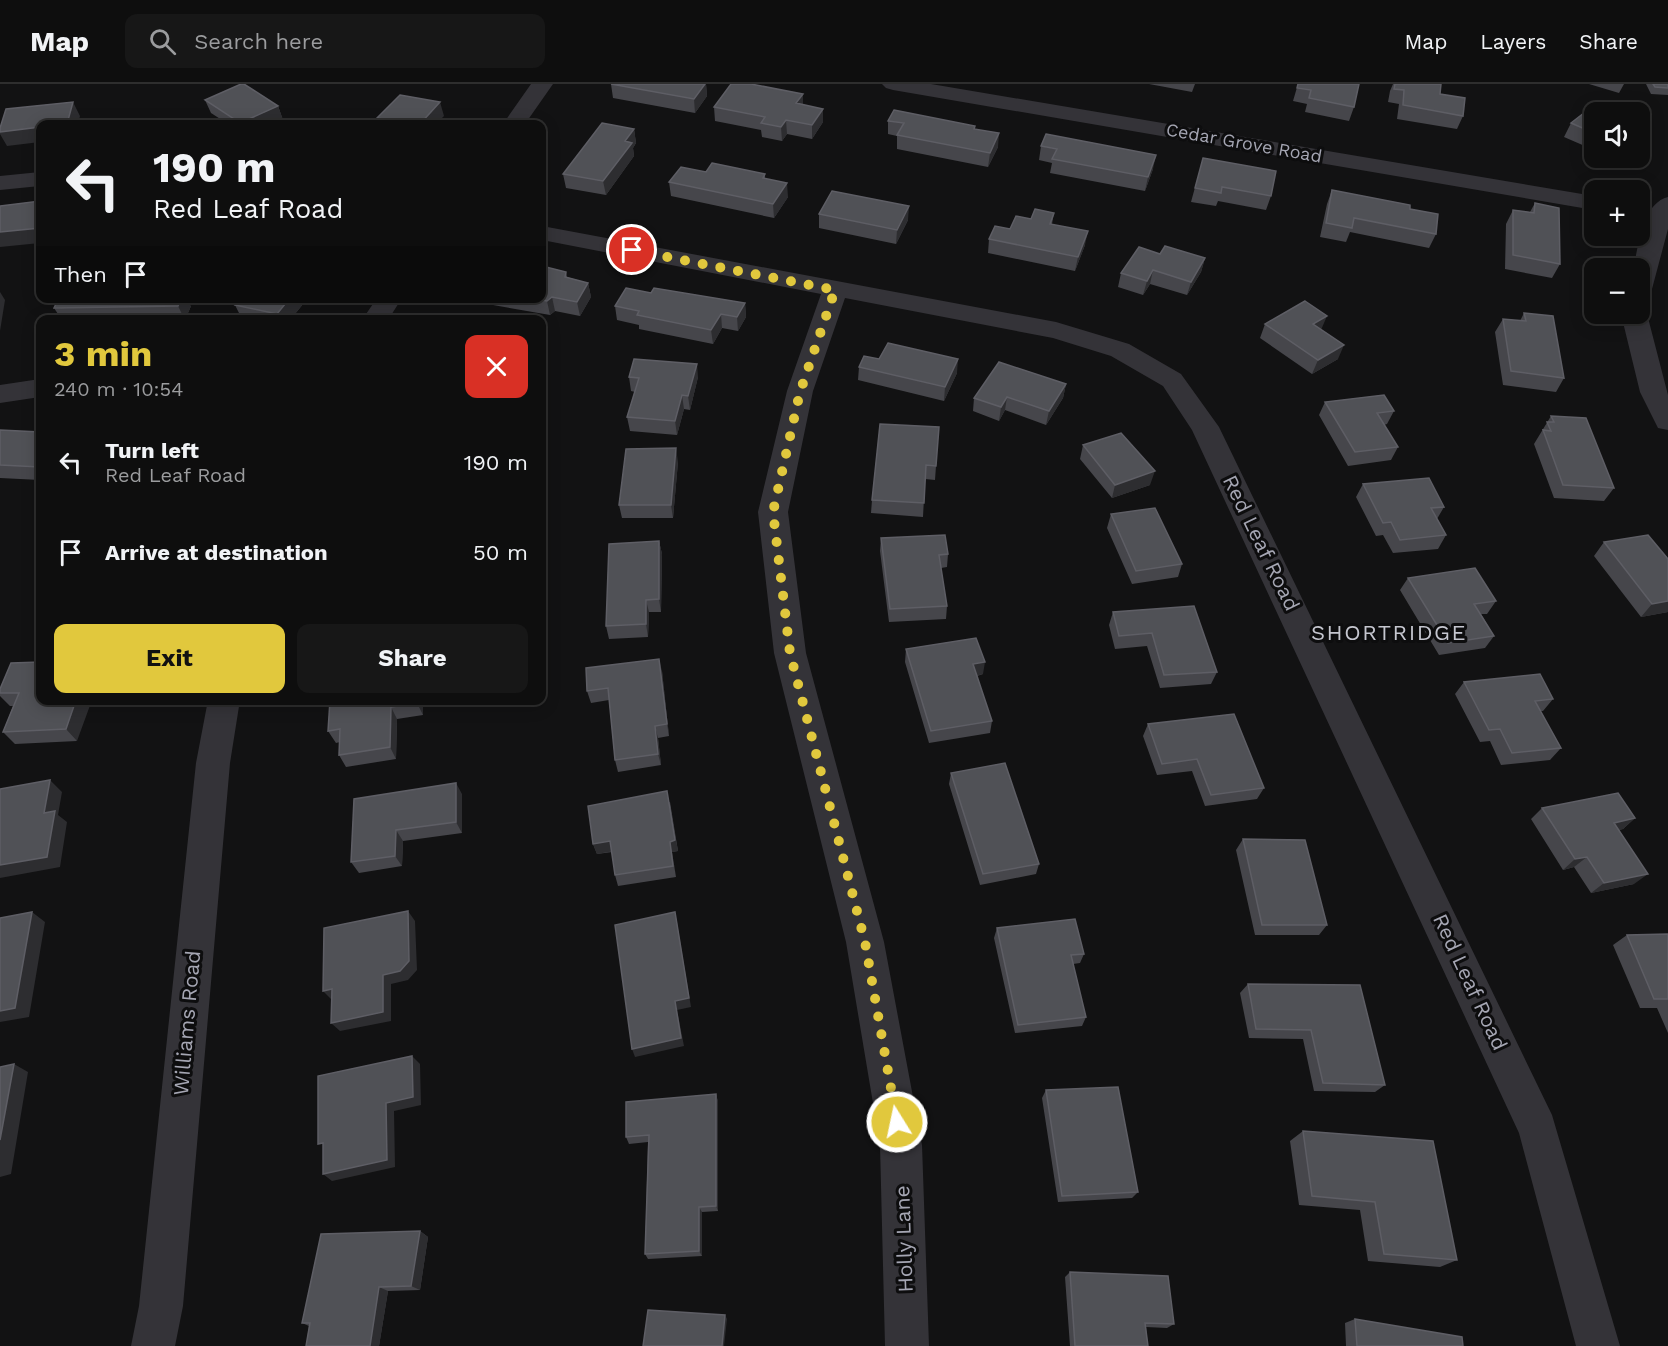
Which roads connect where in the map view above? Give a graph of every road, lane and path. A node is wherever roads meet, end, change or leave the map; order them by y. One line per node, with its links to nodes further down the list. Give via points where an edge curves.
1 (542, 84): 3 (street)
2 (893, 84): 6 (street, Cedar Grove Road)
3 (517, 120)
4 (36, 179): 5 (street)
5 (0, 183)
6 (1584, 201)
7 (1656, 210): 9 (street)
8 (546, 234): 10 (street, Red Leaf Road)
9 (1646, 258)
10 (835, 290): 17 (street, Holly Lane, via 800,392 773,512 790,653 865,942 901,1145); 18 (street, Red Leaf Road, via 1056,330 1120,350 1172,380 1205,427 1538,1129)
11 (1636, 324): 14 (street, via 1653,392)
12 (36, 389): 13 (street)
13 (0, 394)
14 (1668, 420)
15 (223, 705): 16 (street, Williams Road, via 213,764 161,1306)
16 (153, 1346)
17 (907, 1346)
18 (1598, 1346)

